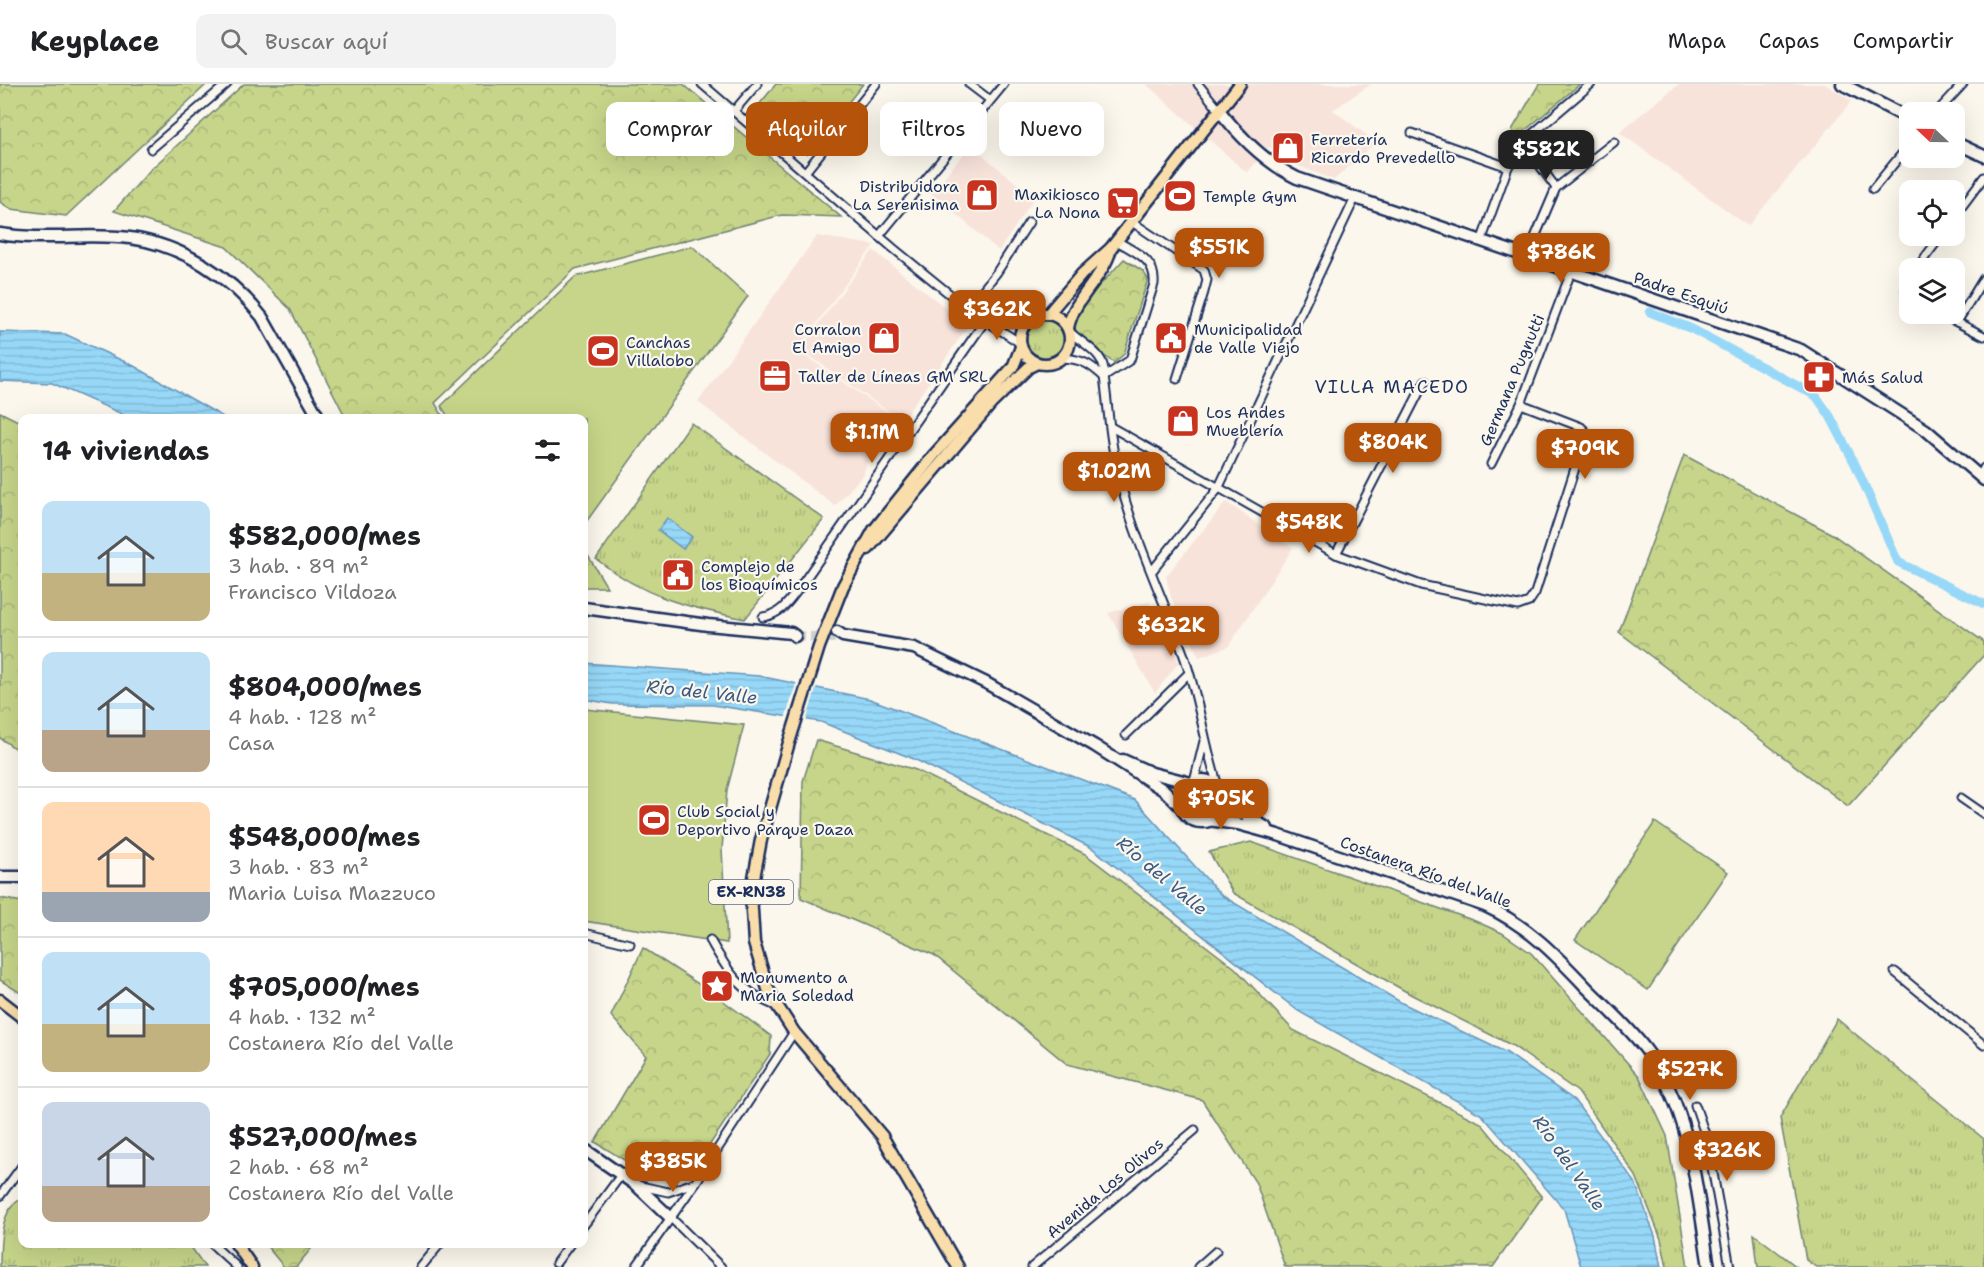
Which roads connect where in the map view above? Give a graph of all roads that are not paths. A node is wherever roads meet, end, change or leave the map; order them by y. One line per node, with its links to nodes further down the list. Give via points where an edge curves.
1 (227, 84): 22 (street)
2 (702, 84): 13 (street)
3 (757, 84): 16 (street)
4 (876, 84): 26 (street)
5 (969, 84): 12 (street)
6 (1004, 84): 12 (street)
7 (1198, 84): 15 (street, Padre Esquiú)
8 (1240, 84): 15 (main road)
9 (1591, 84): 19 (street)
10 (1842, 84): 17 (main road)
11 (1963, 84): 14 (street)
12 (990, 100): 35 (street)
13 (723, 102)
14 (1946, 102)
15 (1220, 110): 30 (main road, Padre Esquiú, via 1274,165 1297,178); 33 (main road)
16 (734, 111): 26 (street)
17 (1899, 113)
18 (1412, 133): 25 (street)
19 (1523, 142): 25 (street); 28 (street)
20 (1614, 142): 28 (street)
21 (1965, 147): 23 (main road)
22 (151, 148)
23 (1984, 156)
24 (1899, 157): 29 (street)
25 (1508, 167): 36 (street)
26 (806, 171): 35 (street)
27 (1984, 177): 31 (street)
28 (1556, 188): 38 (street)
29 (1873, 189)
30 (1355, 198): 36 (main road, Padre Esquiú); 60 (street)
31 (1965, 202)
32 (1029, 222): 41 (street)
33 (1132, 222): 37 (main road); 53 (street, via 1204,270 1207,280)
34 (0, 234): 56 (main road, via 128,238 193,259 225,279 262,317)
35 (879, 236): 41 (street)
36 (1482, 239): 38 (main road, Padre Esquiú)
37 (1114, 244): 43 (main road); 47 (main road, via 1108,263 1074,308); 52 (street, via 1151,263 1155,272 1130,360)
38 (1527, 256): 39 (main road, Padre Esquiú)
39 (1571, 272): 55 (street, Germana Pugnutti); 59 (main road, Padre Esquiú, via 1801,350 1926,430)
40 (1984, 278): 42 (street)
41 (968, 309): 44 (street)
42 (1965, 309)
43 (1048, 314): 45 (main road); 47 (main road, via 1062,320)
44 (985, 321): 45 (street); 49 (street); 65 (street, via 800,587 783,609 774,616)
45 (1026, 323): 49 (main road, EX-RN38, via 1021,331)
46 (1961, 324): 48 (street)
47 (1069, 330): 50 (main road, via 1070,347); 52 (street, via 1101,357 1106,367)
48 (1984, 336)
49 (1021, 345): 51 (main road, via 1025,355); 62 (main road, EX-RN38, via 1012,367 874,530)
50 (1062, 358): 51 (main road, EX-RN38, via 1047,365); 52 (street, via 1089,363)
51 (1037, 363): 62 (main road, EX-RN38, via 991,404)
52 (1104, 377): 57 (street)
53 (1177, 379)
54 (1425, 381): 61 (street)
55 (1521, 404): 58 (street, Germana Pugnutti); 61 (street, via 1585,431 1529,602 1518,606 1421,585)
56 (317, 414)
57 (1110, 427): 60 (street); 63 (street, via 1124,491)
58 (1491, 464)
59 (1983, 475)
60 (1218, 489): 61 (street); 63 (street)
61 (1336, 554)
62 (858, 561): 86 (main road, EX-RN38, via 836,602 819,647 761,840 751,894 754,943)
63 (1152, 571): 68 (street)
64 (588, 609): 66 (main road)
65 (763, 617)
66 (794, 633)
67 (839, 636): 71 (main road, via 898,644 934,657 1024,703)
68 (1189, 673): 69 (street); 70 (street)
69 (1126, 735)
70 (1204, 741): 72 (street); 73 (street)
71 (1100, 750): 72 (main road, via 1152,772); 75 (main road, via 1165,791)
72 (1192, 783): 73 (main road, via 1205,780); 75 (main road, via 1182,795)
73 (1220, 789): 77 (main road, via 1220,811); 78 (main road, Costanera Río del Valle, via 1240,812)
74 (1961, 798): 76 (street)
75 (1183, 809): 77 (main road, via 1193,819)
76 (1984, 814)
77 (1208, 820): 78 (main road, Costanera Río del Valle)
78 (1278, 835): 114 (main road, Costanera Río del Valle, via 1485,906 1521,925 1551,950 1648,1052 1667,1083 1686,1135)
79 (0, 877): 80 (main road)
80 (18, 877)
81 (588, 934): 83 (street)
82 (710, 940): 86 (street, via 742,988)
83 (630, 944)
84 (1895, 972): 89 (street)
85 (0, 1000): 87 (main road)
86 (778, 1007): 88 (main road, EX-RN38)
87 (18, 1014)
88 (794, 1032): 95 (street); 111 (main road, EX-RN38, via 882,1136)
89 (1984, 1045)
90 (1695, 1105): 115 (street, via 1707,1140)
91 (1195, 1130): 112 (street, Avenida Los Olivos)
92 (588, 1152): 94 (main road)
93 (18, 1171): 97 (street)
94 (621, 1174): 96 (main road); 99 (street)
95 (696, 1182): 96 (street, via 668,1192); 98 (street)
96 (636, 1185): 98 (main road)
97 (0, 1196)
98 (671, 1218): 109 (street); 110 (street)
99 (588, 1219)
100 (216, 1248): 106 (street)
101 (239, 1248): 107 (main road)
102 (437, 1248): 108 (street)
103 (567, 1248): 105 (street)
104 (1216, 1251): 113 (street)
105 (556, 1263)
106 (237, 1267)
107 (252, 1267)
108 (421, 1267)
109 (636, 1267)
110 (721, 1267)
111 (958, 1267)
112 (1032, 1267)
113 (1198, 1267)
114 (1709, 1267)
115 (1730, 1267)

